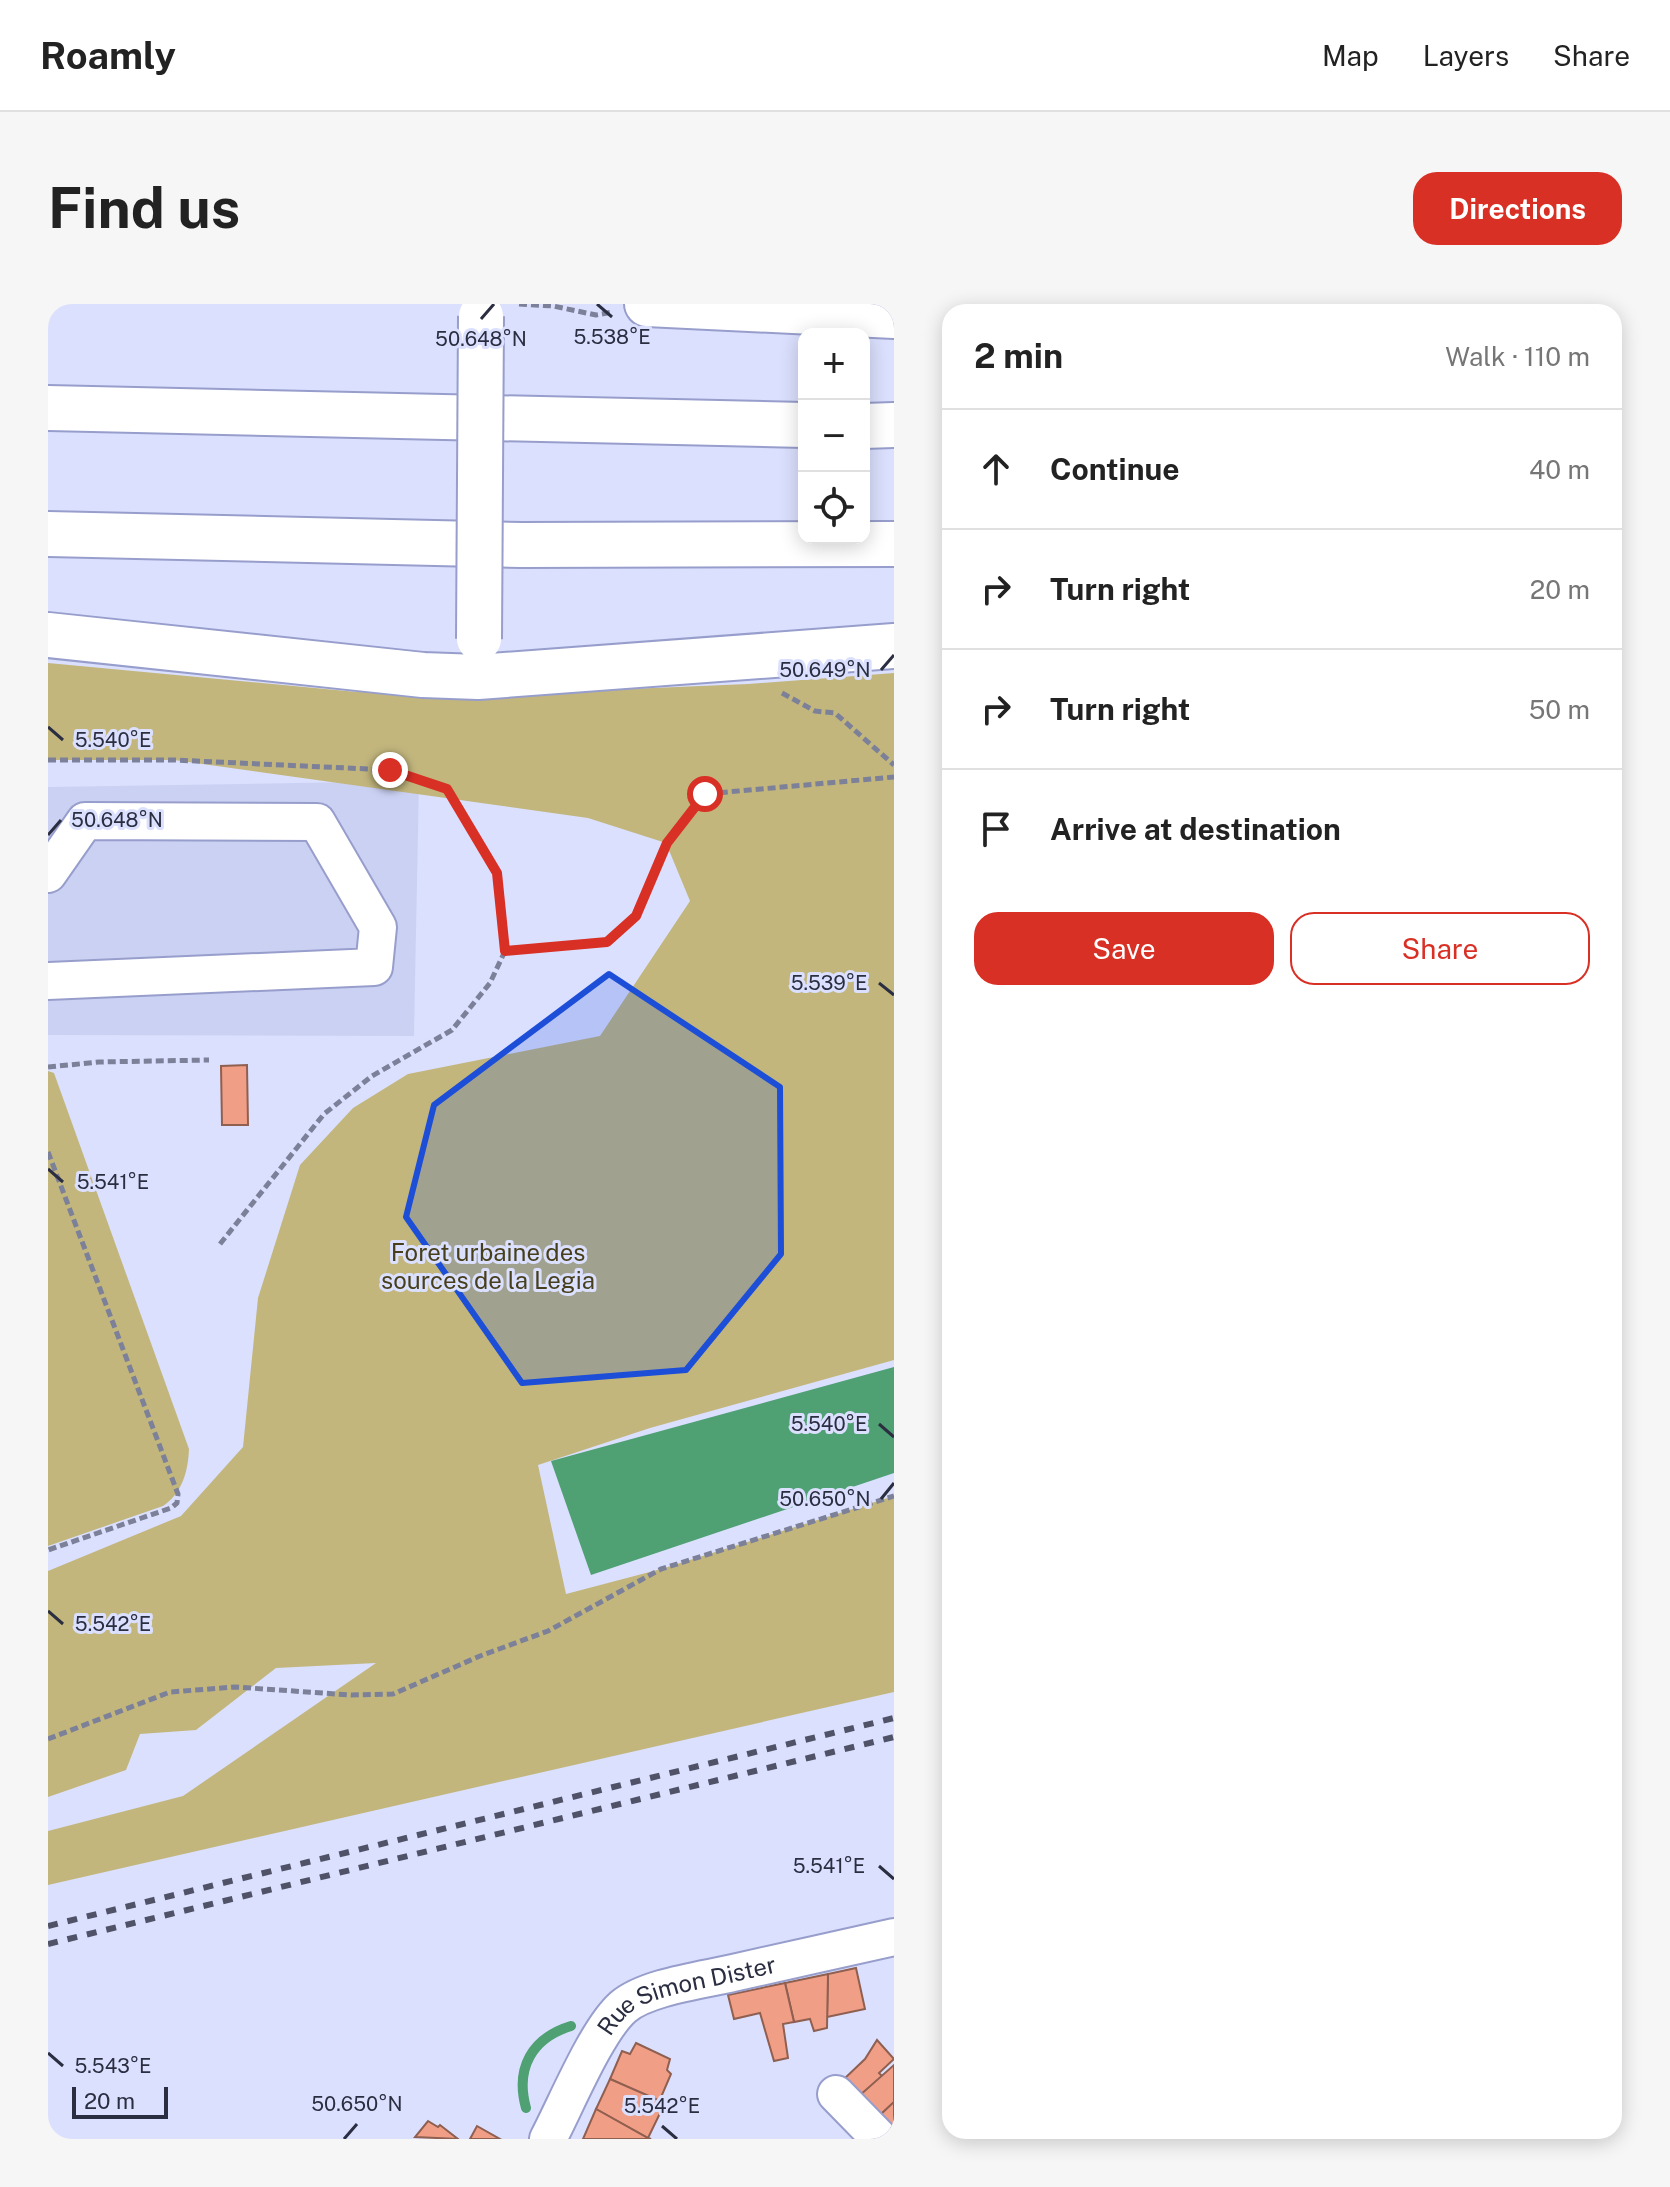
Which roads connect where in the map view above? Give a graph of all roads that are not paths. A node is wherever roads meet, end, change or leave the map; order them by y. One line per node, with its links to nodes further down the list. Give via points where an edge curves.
1 (653, 305): 3 (highway)
2 (494, 308): 12 (highway, bridge)
3 (894, 316)
4 (48, 408): 5 (highway)
5 (798, 425)
6 (894, 425): 7 (highway)
7 (870, 426)
8 (48, 534): 9 (highway, via 521,545)
9 (894, 544)
10 (48, 635): 12 (highway, via 423,675)
11 (894, 646): 12 (highway)
12 (478, 658)
13 (48, 874): 14 (street, via 85,821 317,822 378,927 374,967)
14 (48, 981)
15 (894, 1937): 17 (street, Rue Simon Dister, via 682,1985 625,2005 611,2020)
16 (836, 2094): 18 (street)
17 (548, 2139)
18 (880, 2139)

